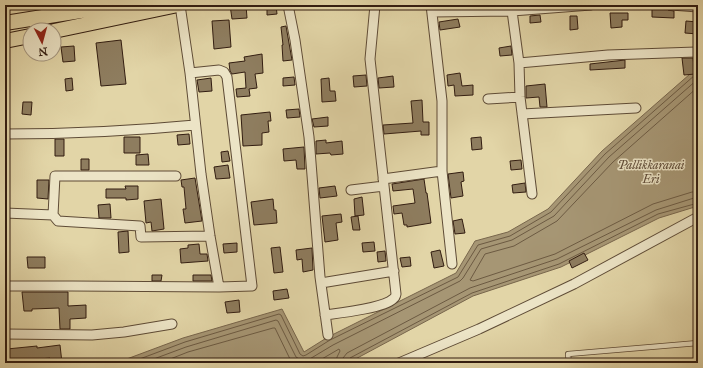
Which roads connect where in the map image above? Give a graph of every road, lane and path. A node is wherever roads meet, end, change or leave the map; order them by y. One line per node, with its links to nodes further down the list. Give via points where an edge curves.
1 (118, 5): 10 (main road)
2 (179, 5): 11 (main road); 16 (street)
3 (288, 5): 35 (street, via 309,137)
4 (375, 5): 25 (street, via 370,59)
5 (591, 5): 8 (street)
6 (671, 5): 7 (street)
7 (698, 7)
8 (512, 8): 9 (street); 15 (street)
9 (432, 9): 23 (street, via 442,101)
10 (5, 23)
11 (62, 29)
12 (22, 38): 13 (main road)
13 (5, 41)
14 (696, 52): 15 (street)
15 (519, 62): 17 (street)
16 (190, 73): 21 (street); 37 (street, via 218,70 224,72 227,77 252,286)
17 (520, 97): 18 (street); 20 (street)
18 (488, 98)
19 (636, 108): 20 (street)
20 (522, 114): 27 (street)
21 (195, 125): 22 (street, via 145,130); 31 (street)
22 (5, 134)
23 (442, 171): 25 (street); 33 (street)
24 (176, 176): 29 (street, via 55,176)
25 (384, 182): 26 (street); 34 (street)
26 (351, 190)
27 (532, 194)
28 (5, 214): 29 (street)
29 (53, 215): 31 (street, via 58,221 140,226 141,237)
30 (697, 218): 32 (lane); 43 (street, via 574,284)
31 (210, 236): 37 (street)
32 (698, 255)
33 (452, 264)
34 (394, 270): 35 (street); 38 (street, via 396,294 392,300 370,308)
35 (321, 283): 38 (street)
36 (5, 286): 37 (street)
37 (220, 287)
38 (325, 315): 41 (street)
39 (172, 324): 40 (street, via 92,335)
40 (5, 334)
41 (328, 336)
42 (698, 343): 44 (lane, via 568,354)
43 (405, 362)
44 (569, 363)

